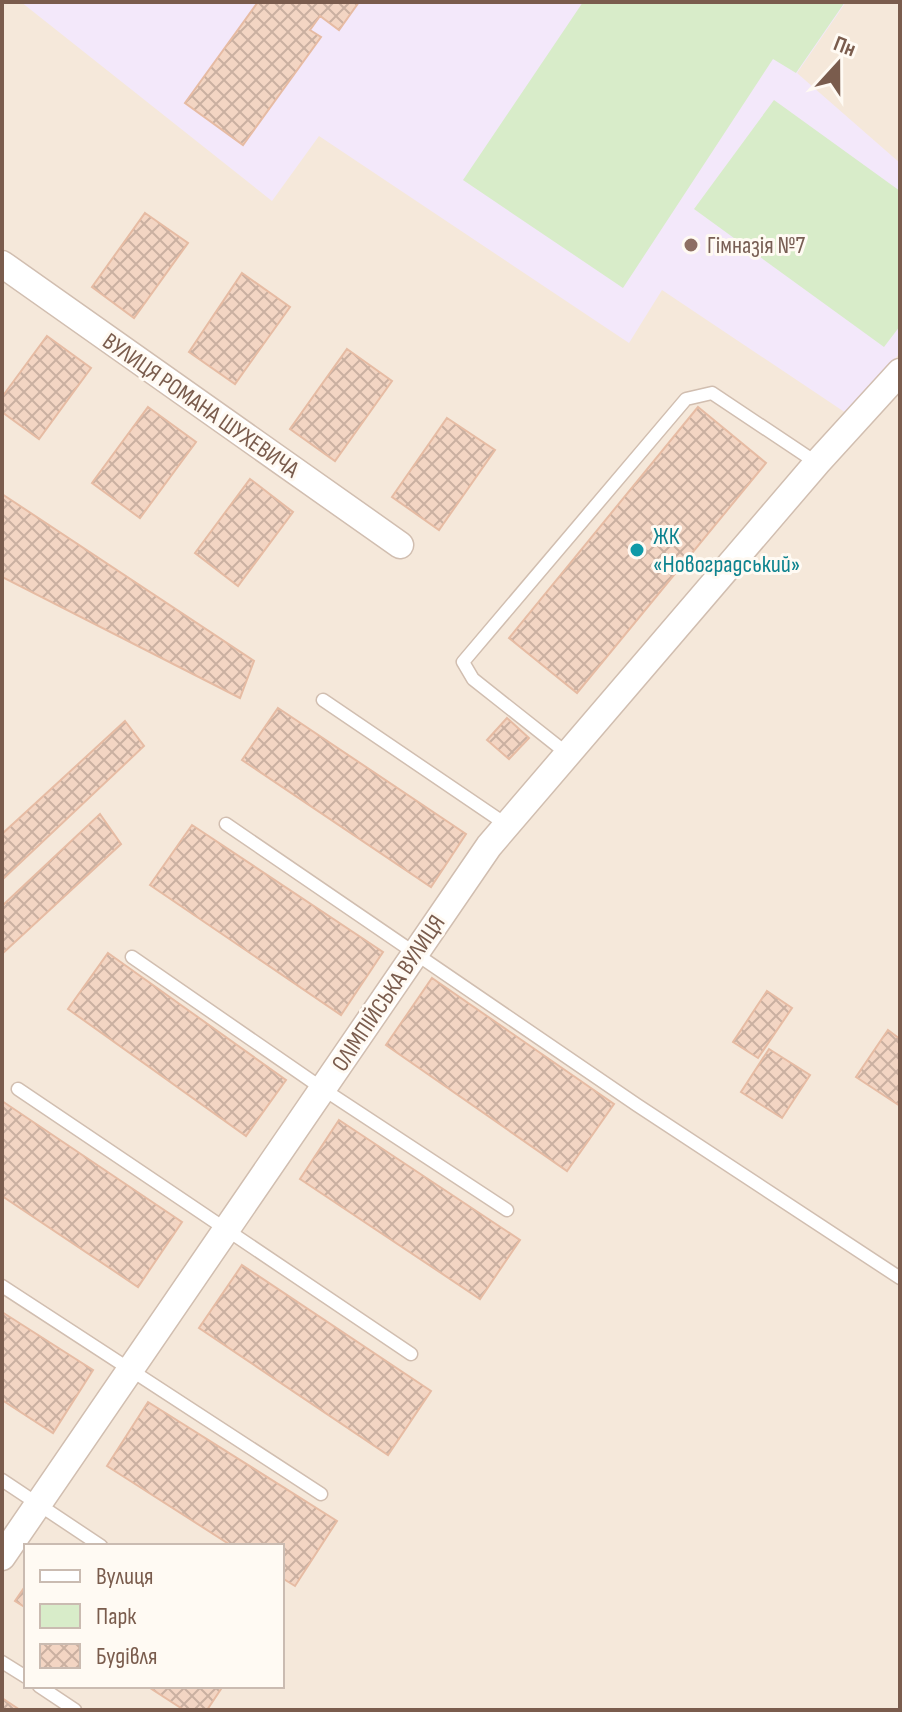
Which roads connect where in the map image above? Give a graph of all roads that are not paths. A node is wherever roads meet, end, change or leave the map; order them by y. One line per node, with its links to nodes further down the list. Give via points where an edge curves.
1 (3, 266): 4 (street, ВУЛИЦЯ РОМАНА ШУХЕВИЧА)
2 (900, 372): 3 (street, ОЛІМПІЙСЬКА ВУЛИЦЯ)
3 (817, 463): 6 (street, ОЛІМПІЙСЬКА ВУЛИЦЯ); 6 (lane, via 712,393 686,399 463,662 473,679)
4 (400, 545)
5 (323, 700): 8 (lane)
6 (569, 755): 8 (street, ОЛІМПІЙСЬКА ВУЛИЦЯ)
7 (226, 824): 9 (lane)
8 (507, 825): 9 (street, ОЛІМПІЙСЬКА ВУЛИЦЯ)
9 (415, 953): 12 (street, ОЛІМПІЙСЬКА ВУЛИЦЯ); 15 (lane)
10 (132, 957): 12 (lane)
11 (18, 1089): 14 (lane)
12 (323, 1089): 13 (lane); 14 (street, ОЛІМПІЙСЬКА ВУЛИЦЯ)
13 (507, 1210)
14 (225, 1231): 17 (lane); 18 (street, ОЛІМПІЙСЬКА ВУЛИЦЯ)
15 (900, 1278)
16 (2, 1286): 18 (lane)
17 (411, 1354)
18 (130, 1370): 20 (lane); 21 (street, ОЛІМПІЙСЬКА ВУЛИЦЯ)
19 (2, 1480): 21 (lane)
20 (321, 1494)
21 (38, 1504): 22 (lane); 23 (street, ОЛІМПІЙСЬКА ВУЛИЦЯ)
22 (98, 1544)
23 (2, 1557)
24 (2, 1662): 25 (lane)
25 (24, 1676)
26 (42, 1688): 27 (lane)
27 (75, 1710)

